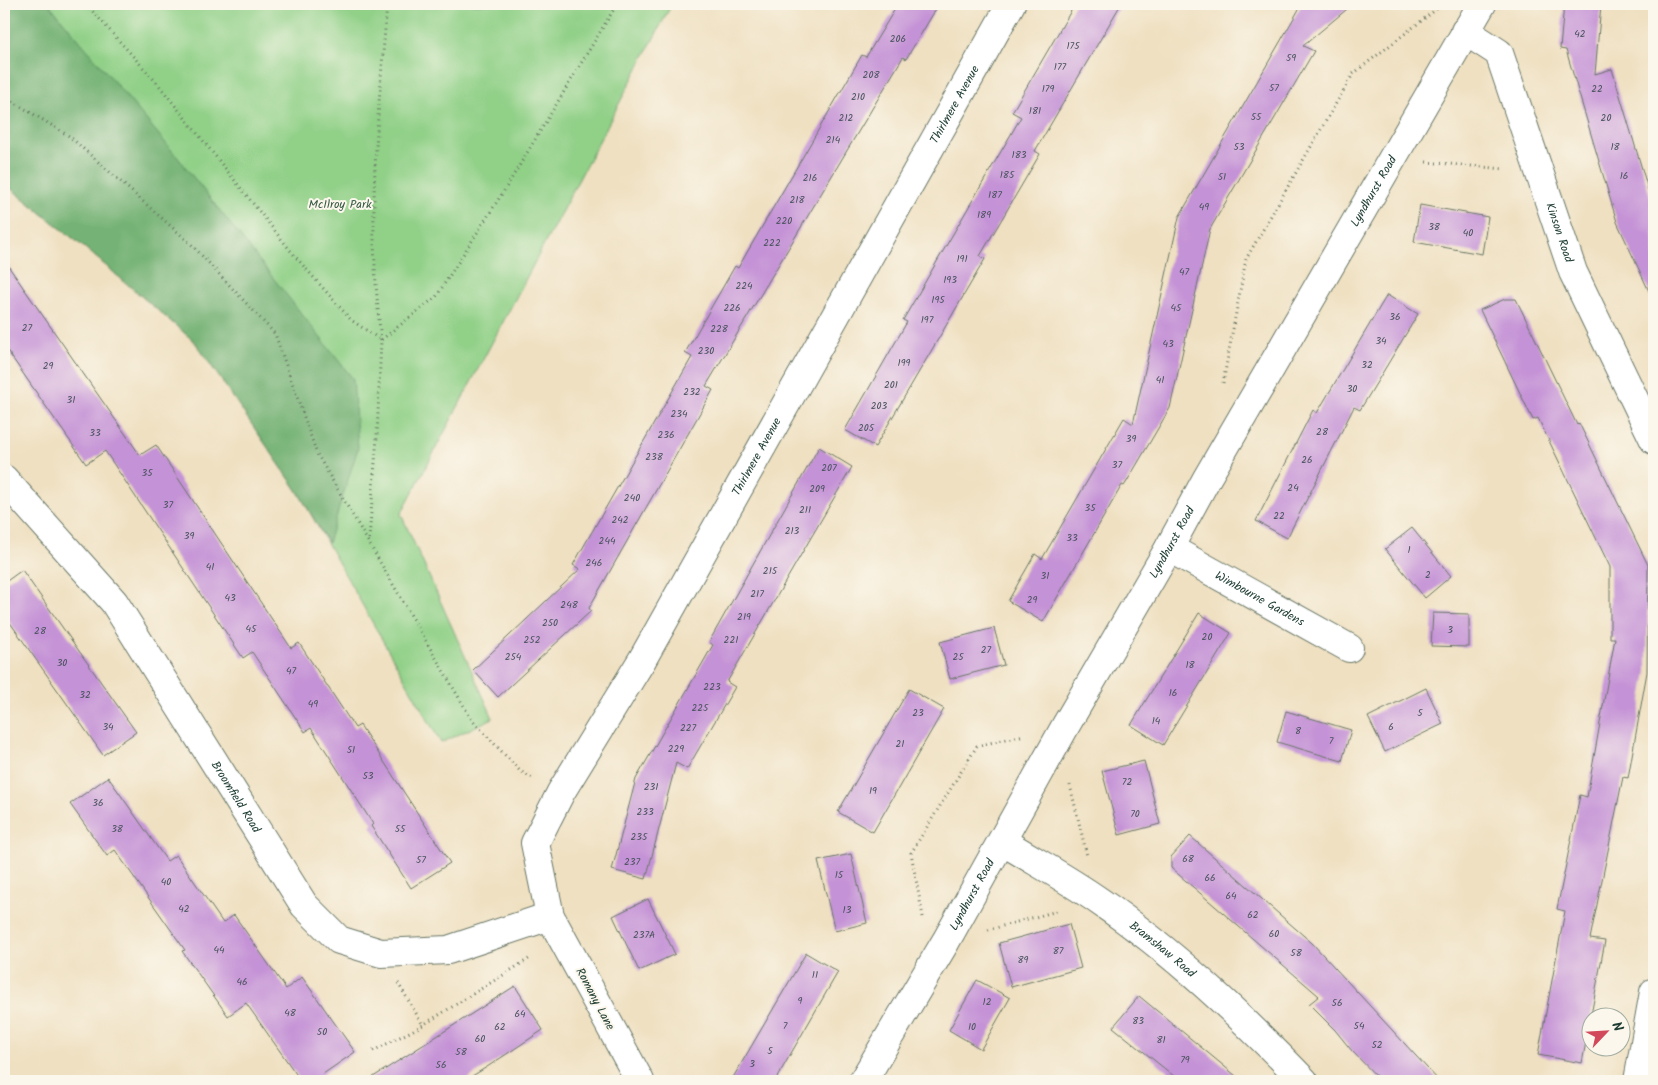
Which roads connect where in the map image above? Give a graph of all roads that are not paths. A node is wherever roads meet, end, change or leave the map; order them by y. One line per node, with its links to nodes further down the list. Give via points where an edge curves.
1 (1011, 4): 9 (street, Thirlmere Avenue, via 642,660 561,792 535,843)
2 (1482, 4): 3 (street, Lyndhurst Road)
3 (1465, 31): 4 (street, Kinson Road, via 1499,53 1573,272); 6 (street, Lyndhurst Road, via 1206,478)
4 (1654, 440)
5 (4, 479): 9 (street, Broomfield Road, via 114,602 304,905 339,940 381,952 448,950)
6 (1170, 548): 7 (street, Wimbourne Gardens); 8 (street, Lyndhurst Road, via 1066,724)
7 (1349, 648)
8 (1002, 841): 12 (street, Lyndhurst Road); 13 (street, Bramshaw Road, via 1098,900 1172,956)
9 (556, 927): 11 (street, Romany Lane)
10 (1654, 992): 14 (street)
11 (640, 1081)
12 (863, 1081)
13 (1304, 1081)
14 (1638, 1081)

